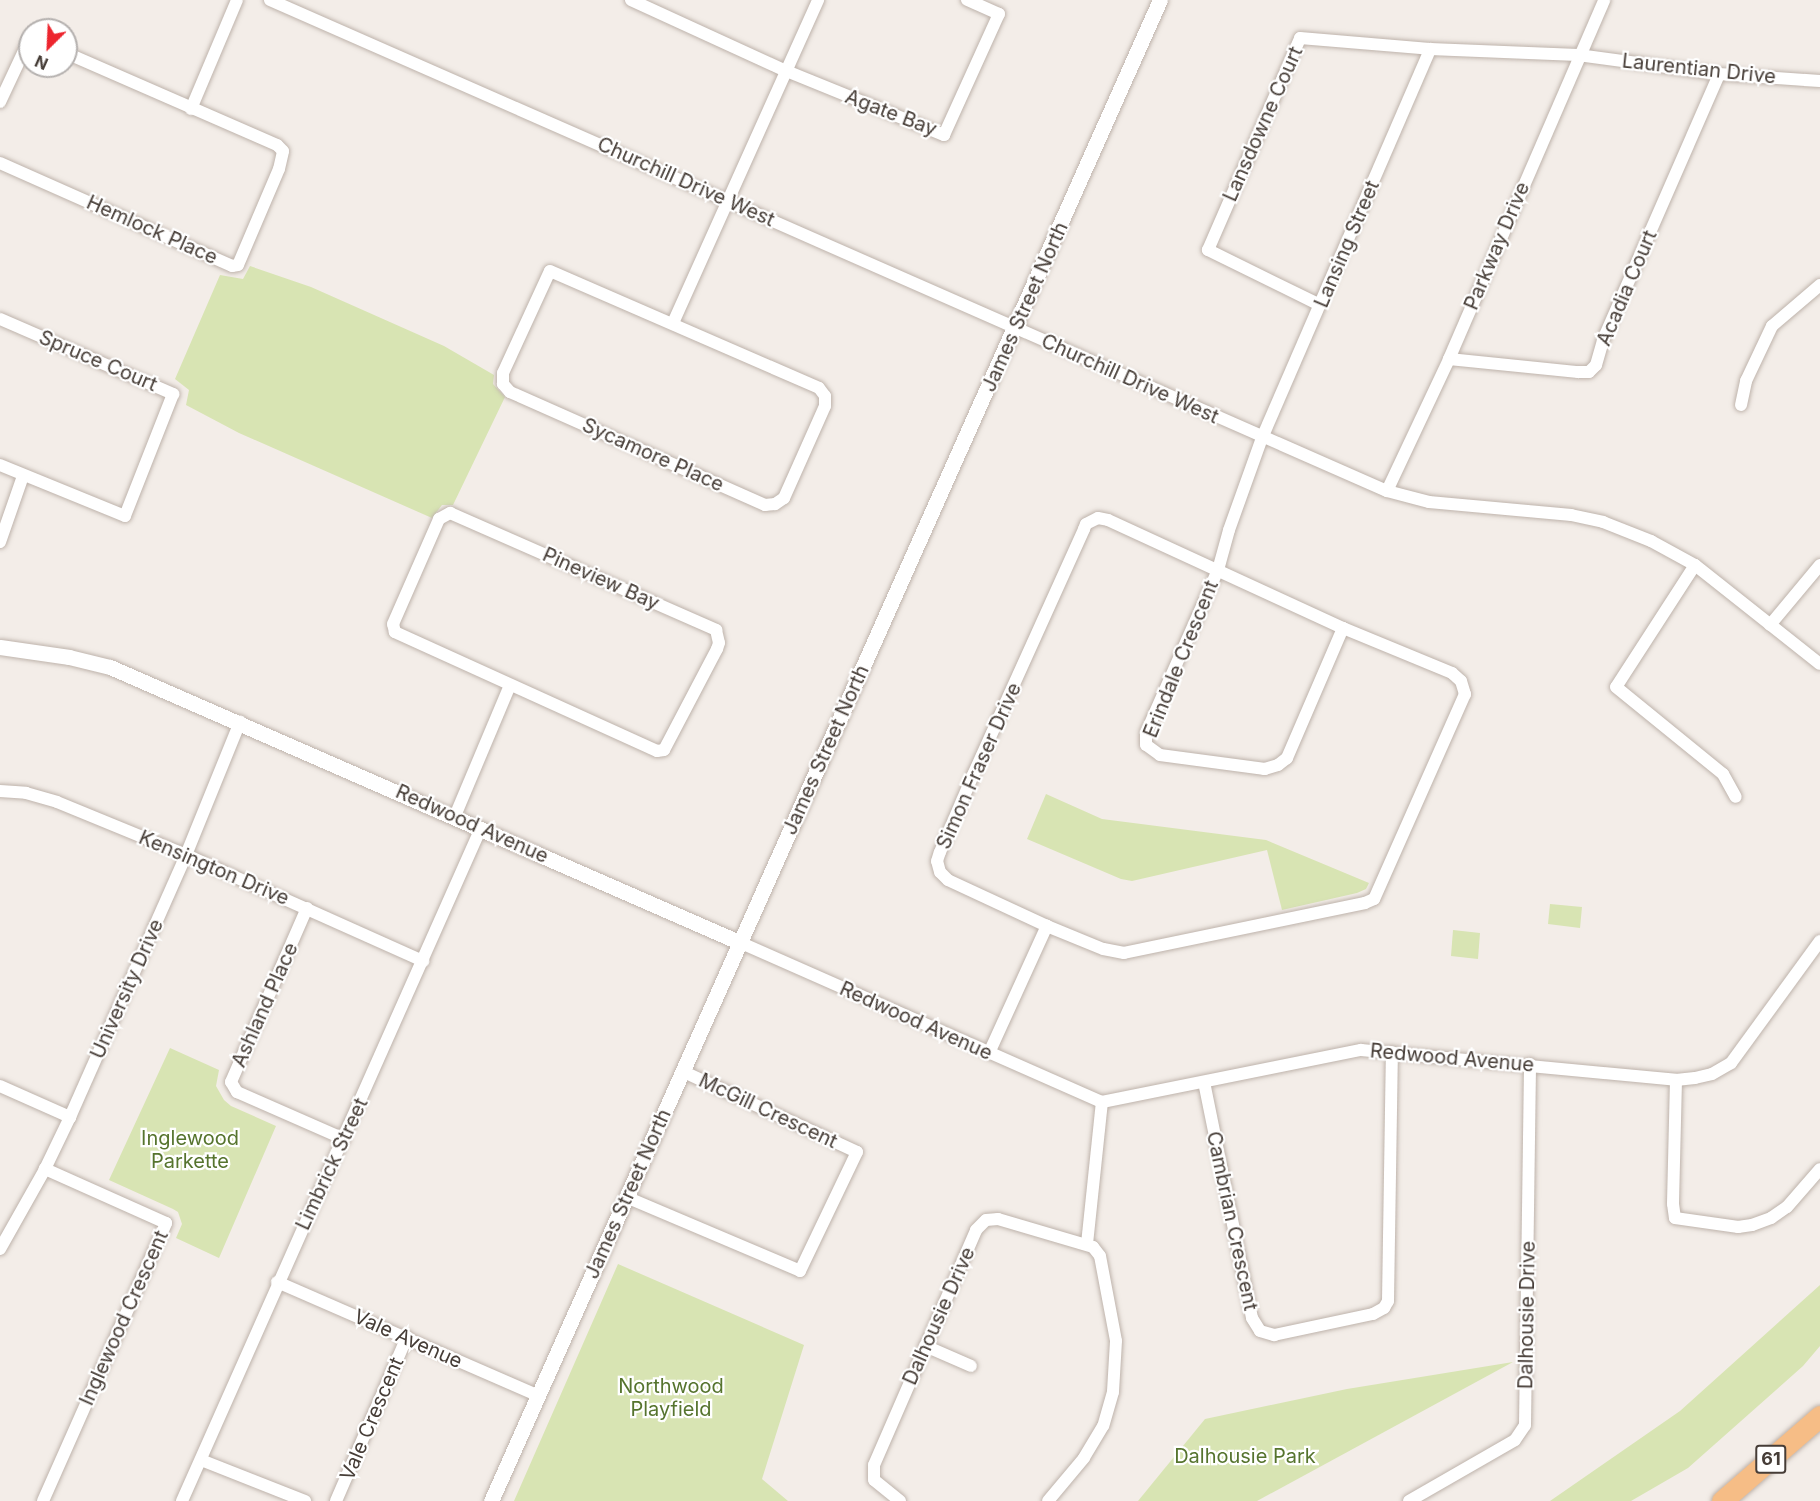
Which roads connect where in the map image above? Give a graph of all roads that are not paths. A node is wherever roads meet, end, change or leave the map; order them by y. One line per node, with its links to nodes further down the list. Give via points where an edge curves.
1 (237, 0): 16 (street)
2 (270, 0): 18 (street, Churchill Drive West)
3 (632, 0): 12 (street)
4 (818, 0): 12 (street)
5 (967, 0): 12 (street, Agate Bay, via 999,14 944,135)
6 (1160, 0): 23 (street, James Street North)
7 (1604, 0): 9 (street, Parkway Drive)
8 (1430, 49): 9 (street, Lansdowne Court); 20 (street, Lansing Street); 20 (street, Lansdowne Court, via 1300,38 1208,250)
9 (1578, 55): 13 (street, Laurentian Drive); 24 (street, Parkway Drive)
10 (78, 58): 16 (street, Hemlock Place)
11 (18, 64): 15 (street)
12 (784, 70): 18 (street)
13 (1719, 74): 14 (street, Laurentian Drive); 24 (street, Acadia Court, via 1603,340 1596,365 1589,372 1578,372)
14 (1820, 81)
15 (0, 102)
16 (191, 109): 17 (street, Hemlock Place, via 283,151 238,265 232,266)
17 (0, 163)
18 (728, 201): 22 (street); 23 (street, Churchill Drive West)
19 (1820, 285): 25 (street, via 1772,326 1746,381)
20 (1320, 305): 26 (street, Lansing Street)
21 (0, 319): 28 (street, Spruce Court, via 173,394 125,516)
22 (673, 323): 22 (street, Sycamore Place, via 550,271 503,373 503,384 510,392 765,506 775,504 783,498 825,406 825,396 819,388)
23 (1016, 328): 26 (street, Churchill Drive West); 47 (street, James Street North)
24 (1449, 359): 29 (street, Parkway Drive)
25 (1741, 405)
26 (1262, 438): 29 (street, Churchill Drive West); 33 (street, Lansing Street)
27 (0, 465): 28 (street, Spruce Court)
28 (23, 476): 30 (street)
29 (1387, 491): 31 (street, Churchill Drive West, via 1428,502 1549,511 1603,522 1651,541)
30 (0, 542)
31 (1695, 565): 34 (street, Churchill Drive West); 41 (street, via 1616,687 1723,774)
32 (1820, 565): 34 (street)
33 (1218, 570): 35 (street, Simon Fraser Drive); 35 (street, Erindale Crescent, via 1146,734 1146,745 1160,755 1265,769 1278,765 1287,758); 46 (street, Simon Fraser Drive, via 1104,518 1092,520 1083,529 938,861 940,872 948,880)
34 (1770, 625): 37 (street, Churchill Drive West)
35 (1343, 628): 46 (street, Simon Fraser Drive, via 1452,673 1465,689 1374,899 1124,953 1103,949)
36 (0, 647): 39 (street, Redwood Avenue, via 110,667)
37 (1820, 664)
38 (510, 685): 38 (street, Pineview Bay, via 657,751 664,750 717,650 718,636 711,627 458,515 443,514 393,624 394,632); 42 (street)
39 (240, 722): 42 (street, Redwood Avenue); 44 (street, University Drive)
40 (0, 791): 44 (street, Kensington Drive, via 57,802)
41 (1736, 797)
42 (455, 816): 43 (street, Redwood Avenue)
43 (481, 828): 47 (street, Redwood Avenue); 49 (street, Limbrick Street)
44 (186, 855): 45 (street, Kensington Drive); 58 (street, University Drive)
45 (307, 908): 49 (street, Kensington Drive); 59 (street, Ashland Place, via 231,1082 237,1092)
46 (1047, 926): 51 (street)
47 (739, 942): 51 (street, Redwood Avenue); 53 (street, James Street North)
48 (1820, 942): 54 (street, Redwood Avenue, via 1731,1063 1712,1074)
49 (423, 961): 59 (street, Limbrick Street)
50 (1392, 1052): 52 (street, Redwood Avenue); 55 (street, Redwood Avenue, via 1361,1050); 55 (street, Cambrian Crescent, via 1388,1302 1373,1314 1274,1335 1260,1331 1252,1318)
51 (989, 1053): 57 (street, Redwood Avenue)
52 (1530, 1064): 54 (street, Redwood Avenue); 80 (street, Dalhousie Drive, via 1525,1425 1515,1440)
53 (682, 1071): 62 (street, James Street North); 62 (street, McGill Crescent, via 857,1152 800,1271)
54 (1676, 1080): 61 (street, via 1675,1218 1738,1227 1752,1225 1787,1207)
55 (1204, 1082): 57 (street, Redwood Avenue)
56 (0, 1086): 58 (street)
57 (1102, 1102): 63 (street)
58 (70, 1117): 60 (street, University Drive)
59 (344, 1139): 65 (street, Limbrick Street)
60 (45, 1168): 64 (street, University Drive); 73 (street, Inglewood Crescent, via 166,1223)
61 (1820, 1169)
62 (626, 1197): 69 (street, James Street North)
63 (1087, 1244): 67 (street, Dalhousie Drive, via 998,1219 986,1221 976,1230); 79 (street, via 1100,1256 1116,1341 1113,1392 1095,1443)
64 (0, 1249)
65 (277, 1282): 66 (street, Vale Avenue); 72 (street, Limbrick Street)
66 (407, 1337): 69 (street, Vale Avenue); 76 (street, Vale Crescent)
67 (925, 1346): 68 (street); 78 (street, Dalhousie Drive, via 873,1471 877,1484)
68 (971, 1366)
69 (539, 1396): 77 (street, James Street North)
70 (1820, 1416): 81 (highway, 61)
71 (1820, 1432): 82 (highway, 61)
72 (201, 1460): 74 (street, Limbrick Street); 75 (street)
73 (43, 1501)
74 (182, 1501)
75 (305, 1501)
76 (336, 1501)
77 (491, 1501)
78 (900, 1501)
79 (1048, 1501)
80 (1409, 1501)
81 (1722, 1501)
82 (1743, 1501)

